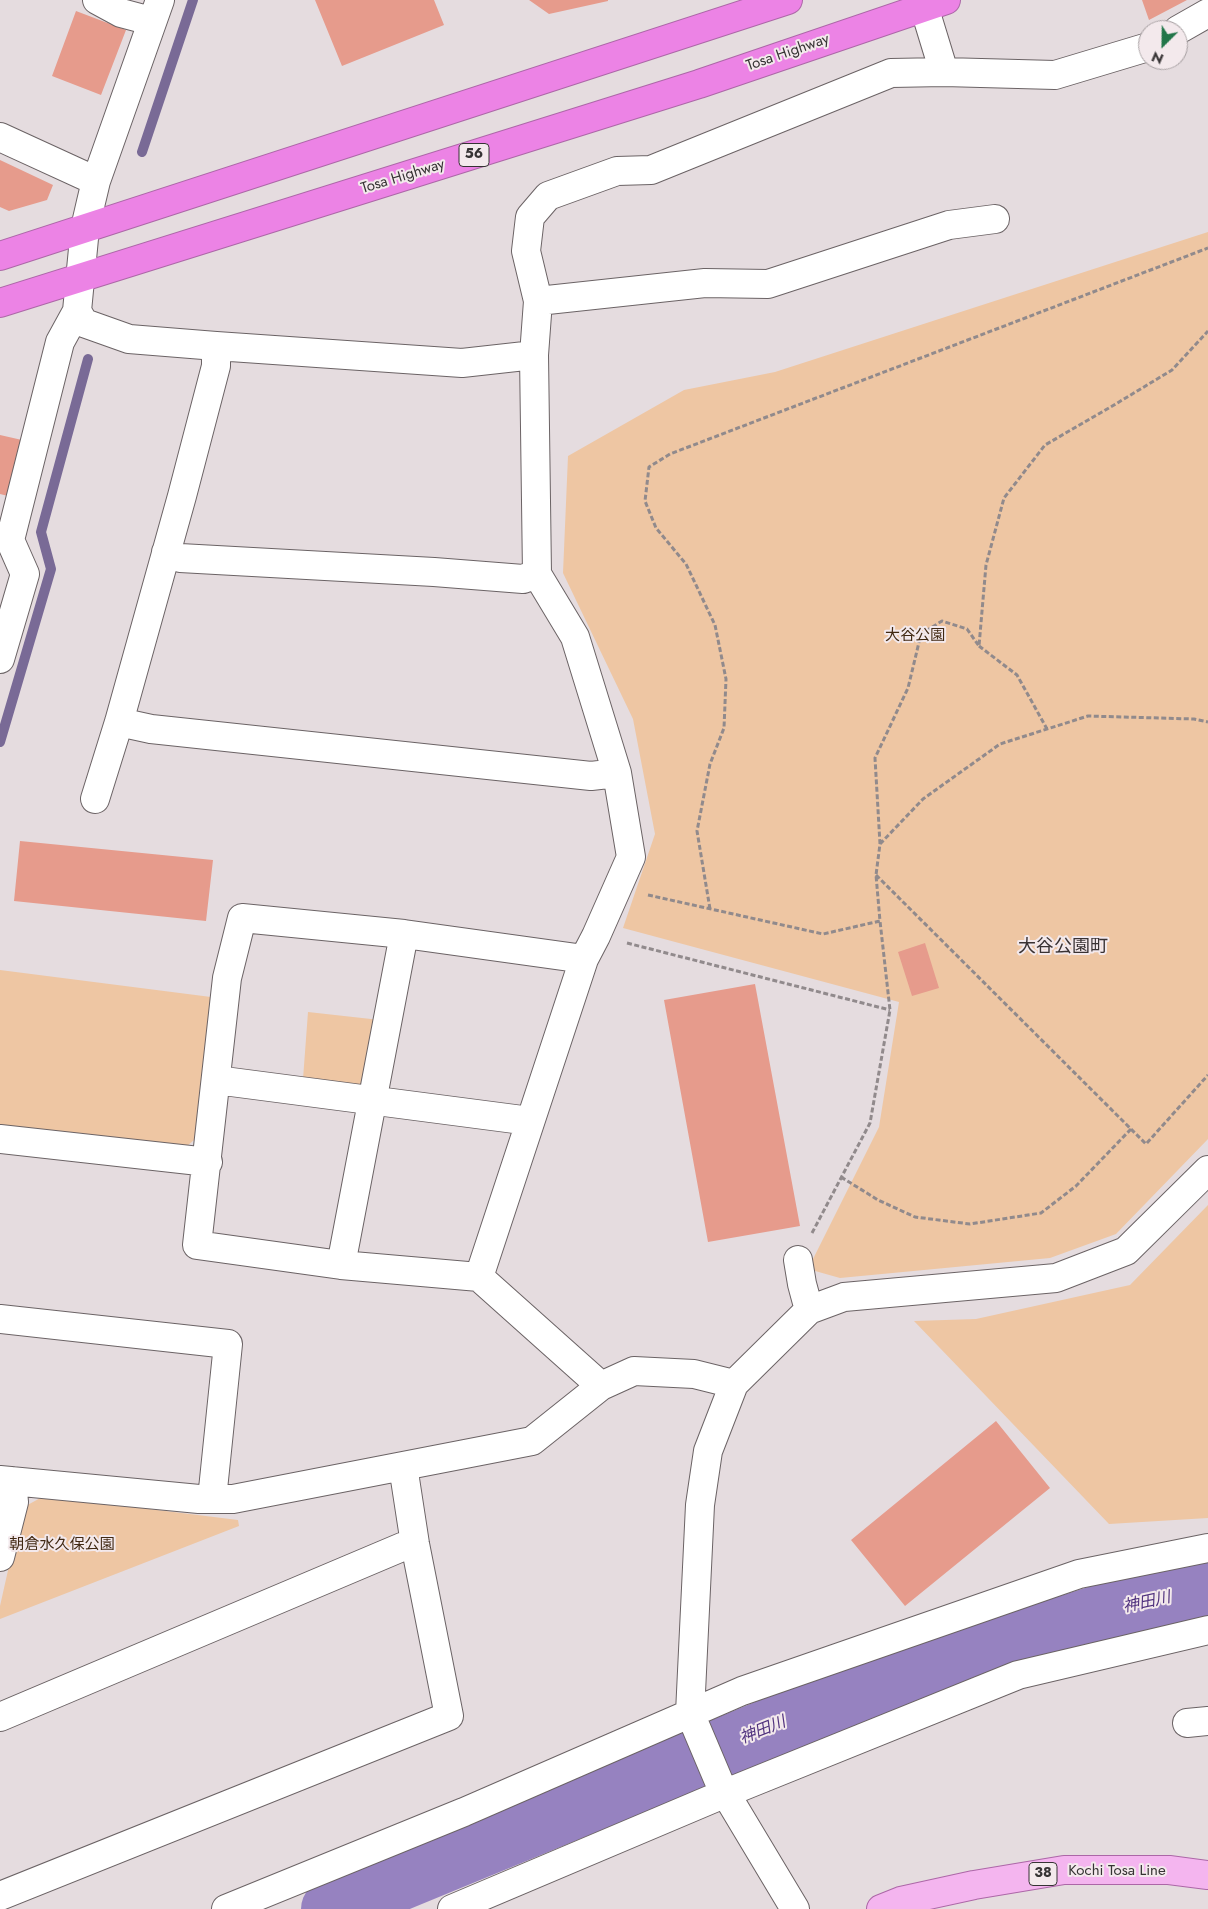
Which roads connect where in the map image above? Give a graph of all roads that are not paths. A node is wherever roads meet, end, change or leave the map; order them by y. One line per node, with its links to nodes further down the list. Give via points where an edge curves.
1 (97, 0): 4 (street, via 121,13)
2 (788, 0): 12 (highway)
3 (931, 2): 8 (street); 14 (highway, Tosa Highway / 56, via 699,84)
4 (155, 11): 10 (street)
5 (1208, 13): 6 (street)
6 (1188, 24)
7 (1138, 51): 8 (street, via 1056,75)
8 (944, 72): 15 (street, via 891,73 651,170 617,171 548,196 530,217 526,251)
9 (0, 138): 10 (street)
10 (96, 181): 12 (street)
11 (995, 219): 15 (street, via 948,225 768,284 705,283)
12 (85, 228): 13 (highway); 14 (street)
13 (0, 256)
14 (80, 278): 16 (highway, Tosa Highway / 56); 17 (street)
15 (538, 301): 19 (street)
16 (0, 302)
17 (77, 311): 18 (street, via 84,323 129,339); 22 (street, via 60,342 10,540 25,574)
18 (216, 346): 19 (street, via 462,363); 20 (street, via 216,366)
19 (534, 355): 21 (street)
20 (166, 552): 21 (street, via 180,558 523,579); 23 (street)
21 (537, 574): 24 (street, via 575,638)
22 (0, 659)
23 (119, 722): 24 (street, via 151,729 581,775); 25 (street)
24 (617, 774): 27 (street, via 631,857)
25 (95, 799)
26 (404, 934): 27 (street); 28 (street, via 242,918 227,978); 29 (street)
27 (590, 947): 30 (street)
28 (216, 1080): 29 (street); 32 (street)
29 (372, 1100): 30 (street); 35 (street)
30 (530, 1121): 36 (street)
31 (0, 1139): 32 (street)
32 (208, 1162): 35 (street, via 197,1245)
33 (1208, 1170): 37 (street, via 1126,1251 1056,1278 844,1297)
34 (798, 1260): 37 (street)
35 (342, 1265): 36 (street)
36 (479, 1277): 40 (street)
37 (809, 1310): 39 (street)
38 (0, 1319): 43 (street, via 228,1344)
39 (734, 1384): 40 (street, via 694,1374 634,1371); 49 (street, via 708,1450 700,1505)
40 (601, 1386): 41 (street, via 532,1441)
41 (403, 1466): 43 (street, via 233,1499); 44 (street)
42 (6, 1480): 43 (street); 46 (street, via 14,1502)
43 (212, 1499)
44 (415, 1544): 48 (street); 52 (street, via 449,1716)
45 (1208, 1548): 49 (street, via 1079,1574 742,1691)
46 (0, 1556)
47 (1208, 1630): 50 (street, via 1018,1675)
48 (0, 1717)
49 (692, 1717): 50 (street); 53 (street)
50 (723, 1788): 54 (street); 55 (street)
51 (1208, 1875): 56 (main road, Kochi Tosa Line / 38, via 1170,1870 1064,1870 974,1885 901,1901)
52 (0, 1896)
53 (226, 1909)
54 (452, 1909)
55 (795, 1909)
56 (881, 1909)

